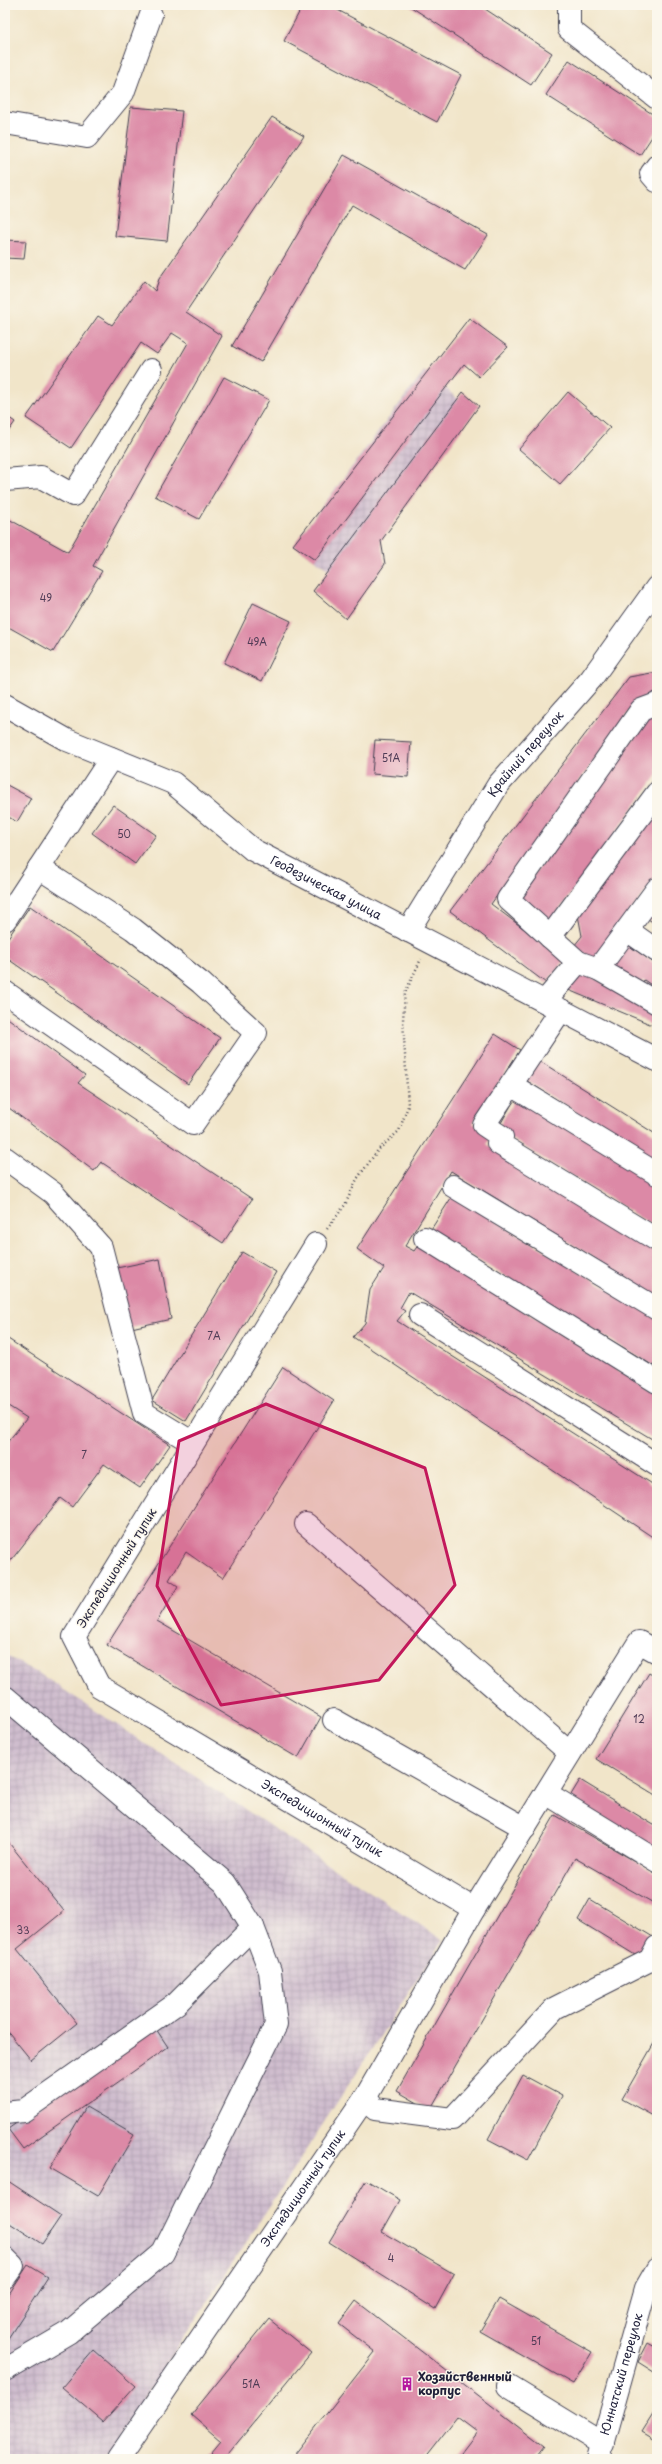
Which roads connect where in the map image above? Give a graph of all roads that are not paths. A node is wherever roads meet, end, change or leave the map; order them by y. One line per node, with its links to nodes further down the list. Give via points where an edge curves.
1 (569, 5): 3 (street, via 569,29)
2 (151, 15): 4 (street, via 123,93 87,138)
3 (657, 98)
4 (5, 123)
5 (657, 166): 6 (street, via 651,174)
6 (657, 181)
7 (151, 370): 8 (street, via 72,495 41,477)
8 (5, 480)
9 (657, 587): 18 (street, Крайний переулок, via 591,679 498,785)
10 (657, 704): 19 (street, via 641,710 508,899)
11 (5, 705): 12 (street, Геодезическая улица, via 67,740)
12 (111, 758): 14 (street); 18 (street, Геодезическая улица, via 173,783 253,850)
13 (657, 793): 19 (street)
14 (39, 868): 16 (street); 23 (street, via 133,929 201,983 256,1032 194,1124)
15 (657, 889): 17 (street)
16 (5, 920)
17 (627, 930): 20 (street); 22 (street)
18 (408, 931): 25 (street, Геодезическая улица)
19 (550, 937): 21 (street)
20 (657, 951)
21 (578, 962): 22 (street); 25 (street)
22 (598, 969): 24 (street)
23 (5, 992)
24 (657, 1003)
25 (553, 1006): 26 (street, Геодезическая улица); 27 (street)
26 (657, 1060)
27 (511, 1085): 29 (street); 32 (street, via 484,1125 502,1137 498,1143)
28 (5, 1158): 37 (street, via 53,1193 102,1246 144,1413)
29 (657, 1174)
30 (453, 1186): 34 (street)
31 (425, 1238): 36 (street)
32 (657, 1240)
33 (316, 1244): 37 (street, Экспедиционный тупик)
34 (657, 1309)
35 (420, 1315): 38 (street)
36 (657, 1382)
37 (193, 1443): 47 (street, Экспедиционный тупик, via 74,1637 99,1686)
38 (657, 1465)
39 (306, 1524): 43 (street)
40 (648, 1647): 43 (street, Экспедиционный тупик)
41 (5, 1697): 48 (street, via 225,1883)
42 (334, 1720): 45 (street)
43 (570, 1754): 44 (street, Экспедиционный тупик)
44 (546, 1793): 45 (street, Экспедиционный тупик); 46 (street)
45 (524, 1828): 47 (street, Экспедиционный тупик)
46 (657, 1860)
47 (474, 1909): 50 (street, Экспедиционный тупик)
48 (253, 1927): 51 (street, via 176,2004 24,2111); 55 (street, via 270,1971 276,2025 163,2253 68,2333)
49 (657, 1947): 50 (street, via 650,1960 555,2008 452,2119 375,2109)
50 (366, 2098): 58 (street, Экспедиционный тупик)
51 (5, 2113)
52 (5, 2258): 54 (street, via 13,2266)
53 (657, 2269): 57 (street, Юннатский переулок, via 646,2288)
54 (5, 2276)
55 (5, 2370)
56 (508, 2386): 57 (street)
57 (600, 2451)
58 (120, 2458)

